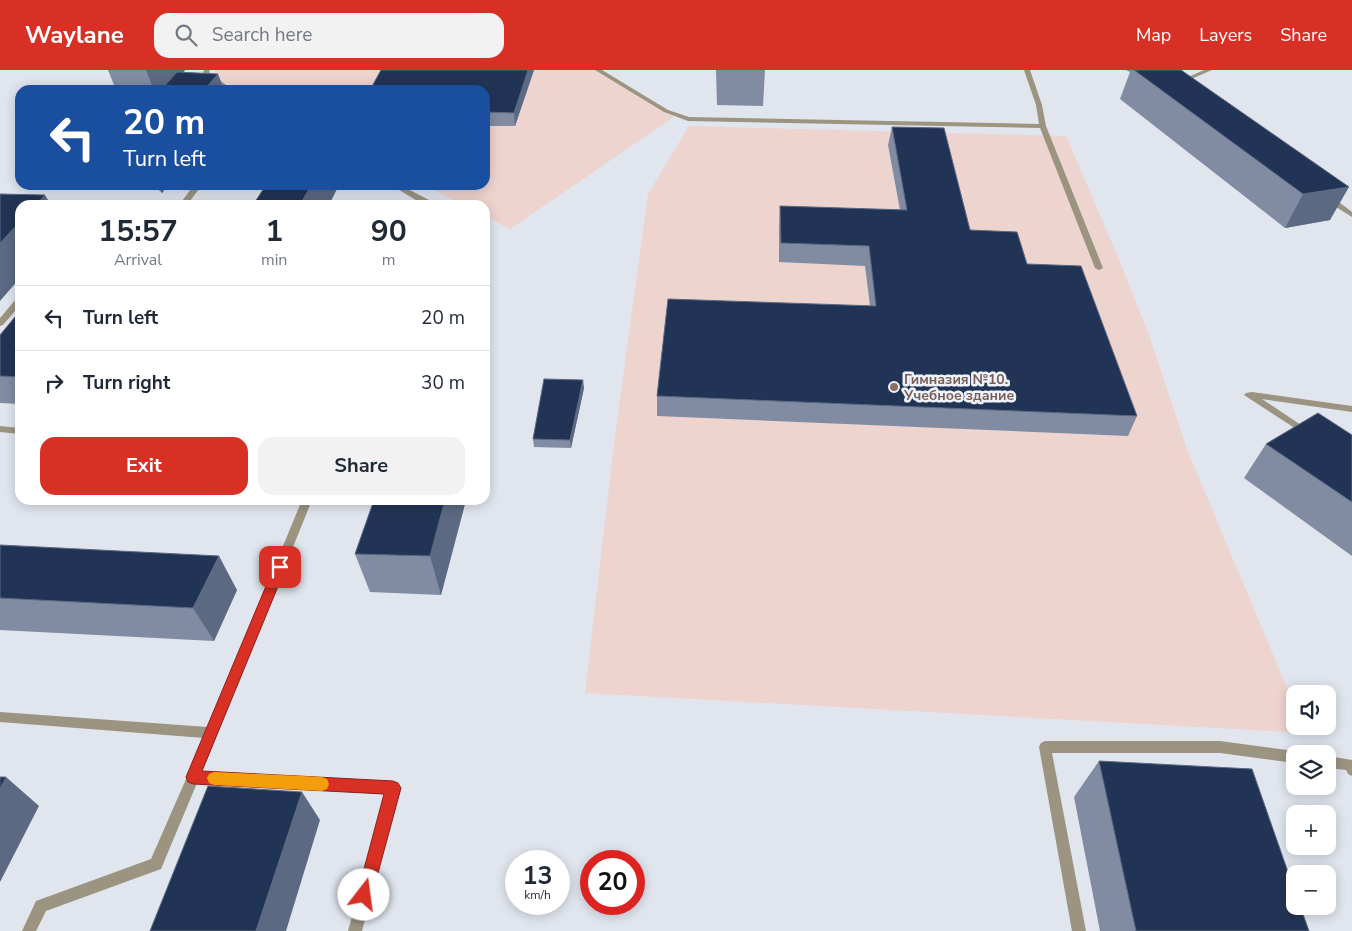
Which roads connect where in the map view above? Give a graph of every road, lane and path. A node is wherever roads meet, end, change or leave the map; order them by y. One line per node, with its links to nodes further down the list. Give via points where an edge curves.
1 (207, 70): 5 (lane, via 205,72)
2 (598, 70): 7 (lane, via 666,111 688,119)
3 (1027, 70): 7 (lane, via 1039,105)
4 (1209, 70): 6 (lane, via 1180,82)
5 (223, 85)
6 (1184, 89)
7 (1042, 126): 12 (lane)
8 (404, 190): 10 (lane)
9 (1319, 192): 11 (lane)
10 (422, 200)
11 (1352, 215)
12 (1099, 268)
13 (15, 306): 14 (lane)
14 (0, 323)
15 (1352, 409): 18 (lane, via 1249,395)
16 (0, 429): 17 (lane)
17 (15, 430)
18 (1312, 436)
19 (305, 505): 21 (lane)
20 (0, 717): 21 (lane)
21 (212, 733): 25 (lane)
22 (1286, 757): 28 (lane, via 1220,747 1045,748)
23 (1336, 763): 24 (lane, via 1350,765)
24 (1352, 770)
25 (193, 777): 26 (lane, via 156,864 41,906); 27 (lane, via 393,788)
26 (29, 931)
27 (355, 931)
28 (1078, 931)

